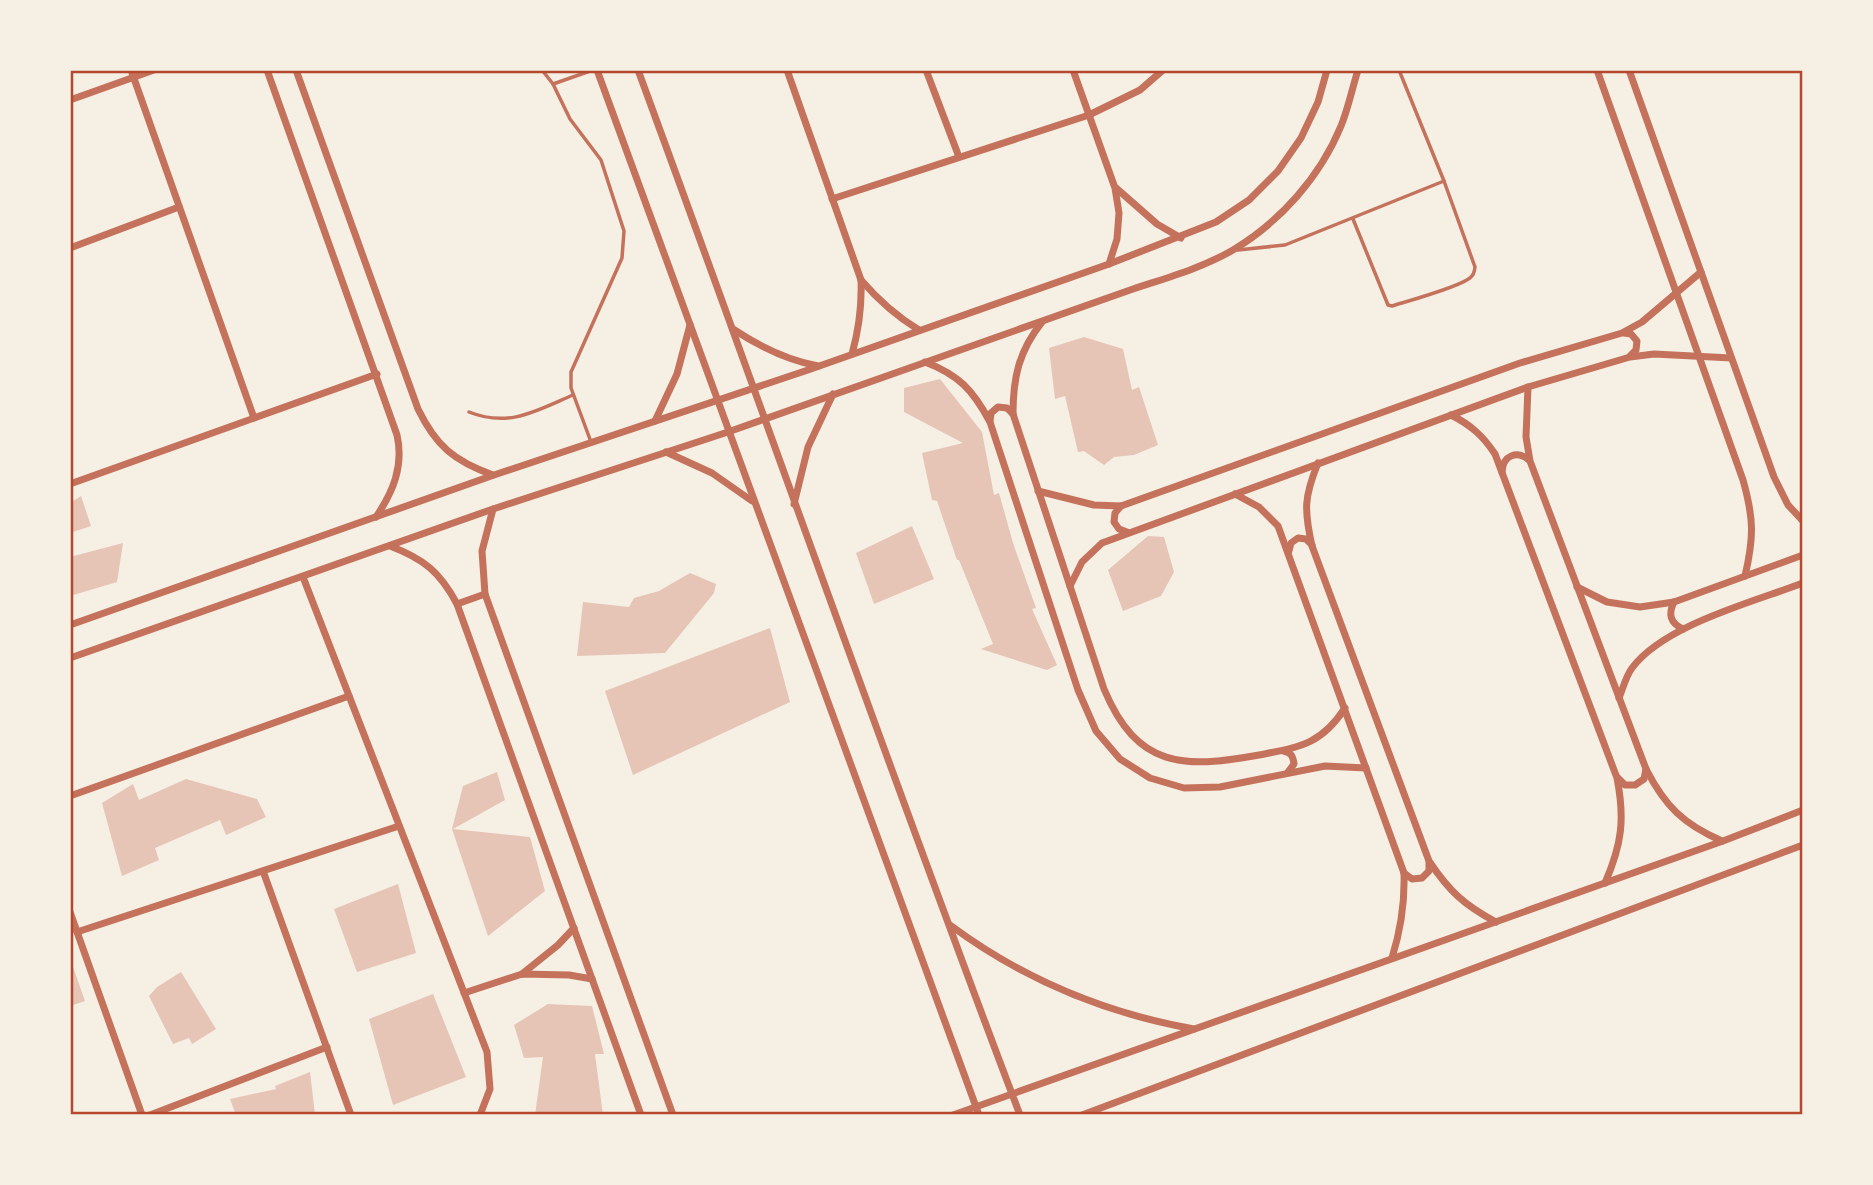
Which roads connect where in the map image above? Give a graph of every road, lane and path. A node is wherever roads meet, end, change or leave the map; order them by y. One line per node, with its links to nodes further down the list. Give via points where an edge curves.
1 (154, 70): 16 (street)
2 (267, 70): 44 (street)
3 (296, 70): 63 (street, via 418,409 447,452)
4 (542, 70): 17 (lane)
5 (595, 70): 17 (lane); 34 (street)
6 (638, 70): 35 (street)
7 (787, 70): 23 (street)
8 (926, 70): 20 (street)
9 (1073, 70): 19 (street)
10 (1163, 70): 19 (street, via 1140,90)
11 (1327, 70): 26 (street, via 1301,138 1278,171 1249,200)
12 (1358, 70): 28 (street, via 1341,126 1322,163 1269,225)
13 (1399, 70): 21 (lane)
14 (1597, 70): 32 (street)
15 (1629, 70): 30 (street)
16 (132, 74): 18 (street); 24 (street)
17 (552, 84): 48 (lane, via 570,119 601,160 624,231 622,258 571,372)
18 (70, 100)
19 (1090, 115): 20 (street); 22 (street)
20 (959, 157): 23 (street)
21 (1444, 181): 25 (lane); 25 (lane, via 1475,267 1470,279 1388,305)
22 (1115, 188): 26 (street); 29 (street, via 1119,214)
23 (832, 199): 31 (street)
24 (179, 207): 27 (street); 53 (street)
25 (1353, 219): 28 (lane, via 1285,245)
26 (1181, 238): 29 (street)
27 (70, 248)
28 (1232, 250): 33 (street)
29 (1109, 264): 36 (street)
30 (1701, 272): 32 (street); 41 (street)
31 (861, 280): 36 (street, via 889,309); 38 (street, via 859,330)
32 (1676, 293): 37 (street); 40 (street)
33 (1042, 321): 42 (street); 51 (street, via 1018,364)
34 (690, 325): 49 (street); 55 (street, via 677,374)
35 (733, 329): 43 (street, via 780,356); 46 (street)
36 (919, 330): 38 (street)
37 (1622, 333): 39 (street, via 1637,341); 69 (street, via 1520,363)
38 (852, 354): 43 (street)
39 (1630, 357): 40 (street); 45 (street)
40 (1700, 357): 41 (street); 78 (street, via 1752,512 1753,544)
41 (1731, 358): 72 (street, via 1774,477 1788,505)
42 (925, 362): 47 (street); 56 (street, via 964,383)
43 (818, 366): 46 (street)
44 (377, 374): 53 (street); 71 (street, via 399,446 398,472 390,497)
45 (1528, 387): 52 (street); 60 (street)
46 (753, 389): 49 (street); 54 (street)
47 (833, 394): 54 (street); 68 (street, via 808,447)
48 (573, 395): 50 (lane, via 515,418 499,420); 58 (lane)
49 (718, 402): 55 (street); 57 (street)
50 (469, 412)
51 (1013, 414): 56 (street, via 998,407); 65 (street)
52 (1451, 415): 61 (street); 62 (street, via 1484,438)
53 (254, 418): 64 (street)
54 (763, 419): 57 (street); 68 (street)
55 (655, 421): 58 (street)
56 (990, 422): 95 (street, via 1078,690 1096,731 1120,759 1150,778 1184,788 1220,787)
57 (728, 432): 59 (street); 67 (street)
58 (592, 442): 63 (street)
59 (665, 452): 67 (street, via 712,473); 70 (street)
60 (1530, 461): 62 (street, via 1524,455 1507,457); 82 (street)
61 (1318, 463): 66 (street); 75 (street, via 1308,490 1306,518)
62 (1502, 473): 96 (street)
63 (494, 475): 71 (street)
64 (70, 484)
65 (1038, 491): 69 (street, via 1094,505); 81 (street)
66 (1235, 494): 73 (street); 76 (street, via 1259,507 1278,526)
67 (754, 502): 118 (street)
68 (794, 504): 108 (street)
69 (1121, 506): 73 (street, via 1114,522)
70 (493, 509): 74 (street); 83 (street, via 482,551)
71 (375, 518): 86 (street)
72 (1803, 521)
73 (1128, 532): 81 (street, via 1092,552)
74 (390, 546): 79 (street); 85 (street, via 431,567)
75 (1312, 546): 76 (street, via 1307,539 1298,538); 102 (street)
76 (1289, 551): 91 (street)
77 (1803, 555): 78 (street)
78 (1745, 576): 84 (street)
79 (303, 577): 88 (street); 89 (street)
80 (1803, 583): 87 (street)
81 (1070, 586): 92 (street, via 1104,689 1116,716 1135,739 1160,755 1188,763 1218,763)
82 (1577, 587): 84 (street, via 1607,602 1640,607); 90 (street)
83 (485, 594): 85 (street); 124 (street)
84 (1674, 602): 87 (street, via 1670,618)
85 (457, 604): 109 (street)
86 (70, 625)
87 (1683, 629): 90 (street, via 1654,645 1631,669)
88 (70, 658)
89 (349, 696): 97 (street); 99 (street)
90 (1619, 698): 94 (street)
91 (1345, 708): 92 (street, via 1319,738); 93 (street)
92 (1281, 751): 95 (street, via 1293,757 1294,764)
93 (1366, 768): 95 (street, via 1325,766); 104 (street)
94 (1646, 769): 96 (street, via 1644,779 1635,785 1625,785); 100 (street, via 1676,814)
95 (1284, 774)
96 (1617, 778): 105 (street, via 1622,831)
97 (70, 796)
98 (1803, 810): 100 (street)
99 (399, 826): 103 (street); 114 (street)
100 (1723, 841): 105 (street)
101 (1803, 845): 127 (street)
102 (1429, 861): 104 (street, via 1429,871 1422,878 1412,879); 107 (street, via 1446,887 1469,908)
103 (263, 871): 110 (street); 116 (street)
104 (1404, 873): 111 (street, via 1401,931)
105 (1605, 883): 107 (street)
106 (70, 912): 110 (street)
107 (1496, 922): 111 (street)
108 (949, 924): 115 (street, via 1015,968 1069,994 1136,1017); 117 (street)
109 (574, 928): 112 (street); 113 (street)
110 (77, 932): 119 (street)
111 (1392, 958): 115 (street)
112 (522, 974): 113 (street); 114 (street)
113 (592, 979): 123 (street)
114 (464, 993): 122 (street, via 487,1052 490,1089)
115 (1195, 1029): 117 (street)
116 (327, 1047): 120 (street); 121 (street)
117 (1012, 1094): 118 (street); 126 (street)
118 (978, 1111): 125 (street)
119 (142, 1115)
120 (150, 1115)
121 (351, 1115)
122 (480, 1115)
123 (641, 1115)
124 (673, 1115)
125 (953, 1115)
126 (1020, 1115)
127 (1082, 1115)

